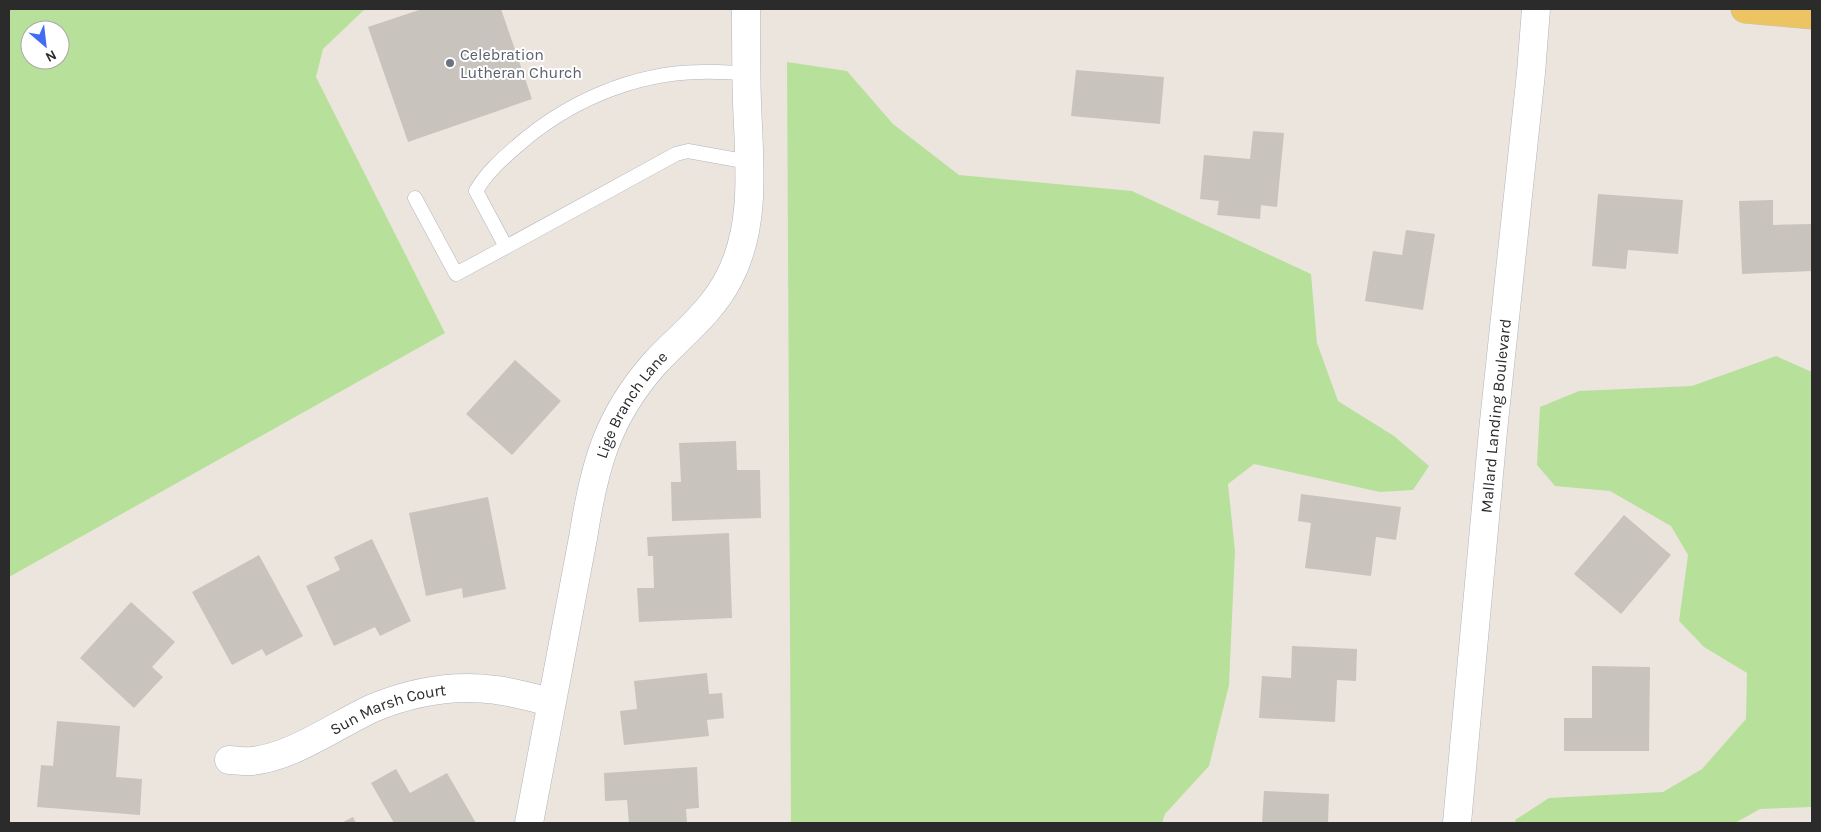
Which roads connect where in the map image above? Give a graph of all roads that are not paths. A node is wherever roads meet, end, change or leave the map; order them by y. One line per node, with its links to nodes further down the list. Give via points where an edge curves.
1 (746, 9): 5 (street, Lige Branch Lane)
2 (1536, 9): 12 (street, Mallard Landing Boulevard)
3 (1745, 9): 4 (main road)
4 (1812, 15)
5 (746, 74): 6 (street, Lige Branch Lane); 8 (lane, via 700,72 645,80 598,94 575,105 529,136 484,177 476,191)
6 (749, 162): 8 (lane, via 688,152 676,154); 9 (street, Lige Branch Lane, via 743,239 730,277 701,317 655,363 632,393 612,427 599,459)
7 (415, 198): 8 (lane, via 456,274)
8 (506, 247)
9 (551, 702): 10 (street, Sun Marsh Court, via 496,690 429,691 372,709 276,755 252,761); 11 (street, Lige Branch Lane)
10 (229, 760)
11 (529, 823)
12 (1456, 823)

